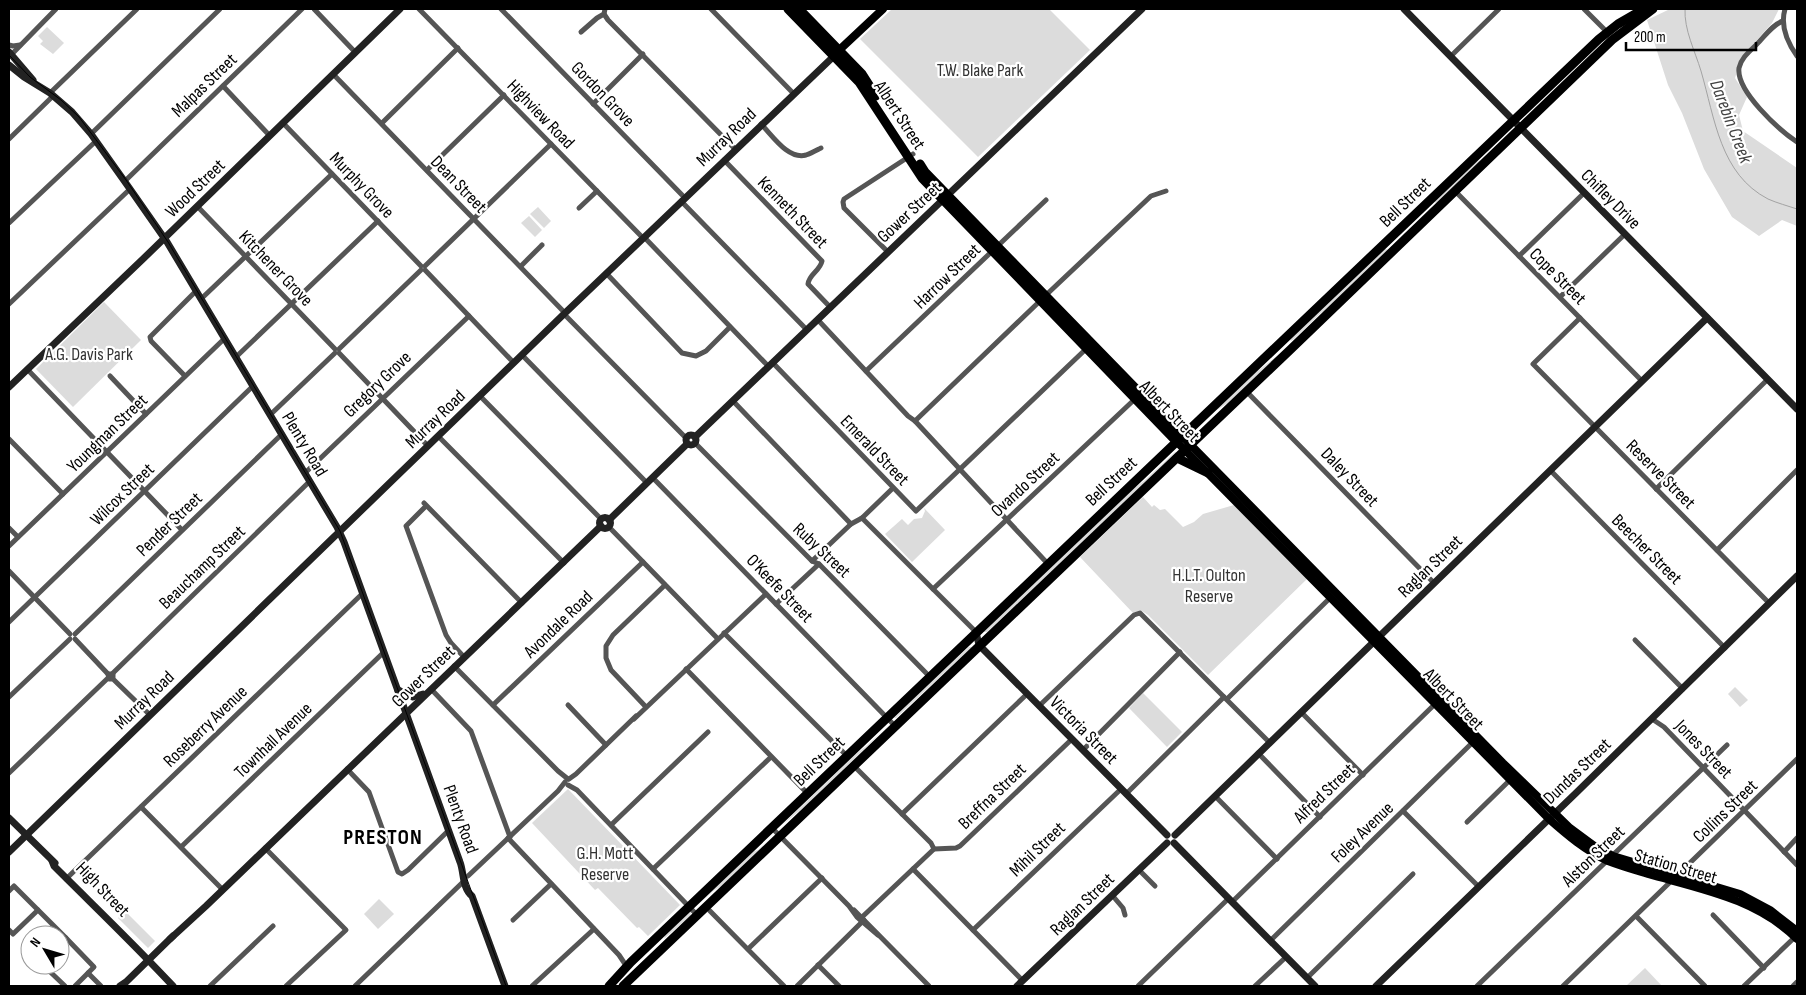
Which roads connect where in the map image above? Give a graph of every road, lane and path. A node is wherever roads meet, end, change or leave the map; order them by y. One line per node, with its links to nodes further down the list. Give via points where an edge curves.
1 (56, 9): 25 (street)
2 (137, 9): 38 (street)
3 (220, 9): 46 (street)
4 (302, 9): 36 (street, Malpas Street)
5 (314, 9): 27 (street)
6 (400, 9): 27 (street, Wood Street)
7 (420, 9): 26 (street, Highview Road)
8 (501, 9): 40 (street, Gordon Grove)
9 (711, 9): 37 (street)
10 (788, 9): 28 (highway, Albert Street)
11 (799, 9): 28 (highway, Albert Street)
12 (1142, 9): 64 (street, Gower Street)
13 (1404, 9): 31 (street, Chifley Drive)
14 (1499, 9): 31 (street)
15 (1584, 9): 23 (street)
16 (1644, 9): 23 (highway, Bell Street)
17 (1653, 9): 45 (highway, Bell Street, via 1612,40)
18 (1784, 9): 21 (street)
19 (880, 10): 28 (main road, Murray Road)
20 (605, 11): 22 (street); 29 (street, via 608,20)
21 (1783, 21): 32 (street, via 1788,41); 50 (street, via 1742,59 1739,76 1765,115)
22 (581, 32)
23 (1607, 32): 41 (highway, Bell Street)
24 (9, 45): 25 (street)
25 (20, 45): 30 (street)
26 (458, 48): 39 (street, Highview Road); 43 (street)
27 (355, 52): 34 (street, Wood Street)
28 (836, 53): 37 (street, Murray Road); 54 (highway, Albert Street, via 862,74)
29 (643, 54): 40 (street); 53 (street)
30 (9, 55): 35 (street, Plenty Road)
31 (1450, 56): 41 (street, Chifley Drive)
32 (1797, 56)
33 (9, 65): 35 (street, Plenty Road)
34 (333, 74): 42 (street, Wood Street); 43 (street, Dean Street)
35 (34, 82): 38 (street, Plenty Road)
36 (222, 86): 47 (street); 58 (street, Malpas Street)
37 (793, 93): 44 (street, Murray Road)
38 (52, 94): 46 (street, Plenty Road); 48 (street)
39 (504, 95): 51 (street, Highview Road); 56 (street)
40 (593, 104): 65 (street, Gordon Grove)
41 (1513, 121): 45 (street, Chifley Drive); 67 (highway, Bell Street)
42 (283, 123): 47 (street, Wood Street); 57 (street, Murphy Grove)
43 (382, 123): 56 (street, Dean Street)
44 (761, 124): 52 (street, via 790,152 805,155); 53 (street, Murray Road)
45 (1520, 128): 62 (highway, Bell Street); 63 (street, Chifley Drive)
46 (91, 134): 49 (street, Plenty Road)
47 (270, 136): 68 (street, Wood Street)
48 (9, 139)
49 (96, 141): 58 (street, Plenty Road); 73 (street)
50 (1797, 142)
51 (551, 144): 61 (street, Highview Road); 71 (street)
52 (822, 148)
53 (735, 149): 55 (street, Murray Road)
54 (911, 155): 64 (highway, Albert Street); 81 (street, via 842,202 844,208)
55 (724, 160): 65 (street, Murray Road); 93 (street, Kenneth Street, via 822,261 808,284)
56 (427, 170): 71 (street, Dean Street)
57 (332, 174): 72 (street, Murphy Grove); 82 (street)
58 (125, 181): 59 (street, Plenty Road)
59 (130, 189): 75 (street, Plenty Road); 91 (street)
60 (1166, 190): 89 (street, via 1151,196)
61 (597, 191): 69 (street); 76 (street, Highview Road)
62 (1455, 191): 70 (highway, Bell Street); 83 (street, Cope Street)
63 (1584, 192): 74 (street, Chifley Drive); 83 (street)
64 (946, 198): 79 (highway, Albert Street); 81 (street, Gower Street)
65 (683, 199): 76 (street, Murray Road); 100 (street, Gordon Grove)
66 (1046, 200): 79 (street, Harrow Street)
67 (1427, 203): 70 (highway); 77 (highway, Bell Street)
68 (198, 206): 75 (street, Wood Street); 82 (street, Kitchener Grove)
69 (579, 208)
70 (1434, 211): 80 (highway, Bell Street)
71 (474, 219): 84 (street, Dean Street); 85 (street)
72 (378, 221): 85 (street, Murphy Grove); 92 (street)
73 (9, 223)
74 (1625, 234): 88 (street); 97 (street, Chifley Drive)
75 (164, 238): 87 (street, Plenty Road); 110 (street, Wood Street)
76 (643, 238): 86 (street, Murray Road); 99 (street, Highview Road)
77 (1386, 242): 80 (highway); 102 (highway, Bell Street)
78 (542, 245): 84 (street)
79 (995, 248): 89 (highway, Albert Street); 111 (street, Harrow Street)
80 (1394, 250): 104 (highway, Bell Street)
81 (888, 252): 93 (street, Gower Street)
82 (246, 256): 90 (street); 92 (street, Kitchener Grove)
83 (1519, 256): 88 (street, Cope Street)
84 (520, 266): 94 (street, Dean Street)
85 (423, 268): 95 (street, Murphy Grove); 105 (street)
86 (606, 273): 94 (street, Murray Road); 99 (street, via 682,353 696,356 706,351)
87 (196, 291): 90 (street, Plenty Road); 113 (street, via 150,337)
88 (1560, 297): 96 (street, Cope Street)
89 (1043, 298): 103 (highway, Albert Street); 127 (street)
90 (201, 299): 101 (street, Plenty Road)
91 (9, 304)
92 (292, 304): 105 (street, Kitchener Grove); 107 (street)
93 (830, 308): 98 (street, Gower Street)
94 (565, 314): 106 (street, Murray Road); 134 (street, Dean Street)
95 (469, 316): 108 (street, Murphy Grove); 120 (street, Gregory Grove)
96 (1580, 318): 115 (street, Cope Street); 128 (street, Reserve Street, via 1533,364)
97 (1707, 318): 114 (street, Chifley Drive); 115 (street, Raglan Street)
98 (818, 320): 100 (street, Gower Street); 111 (street)
99 (730, 327): 109 (street, Emerald Street)
100 (807, 330): 109 (street, Gower Street)
101 (224, 338): 107 (street, Plenty Road); 113 (street, Youngman Street)
102 (1282, 341): 104 (highway); 132 (highway, Bell Street)
103 (1090, 346): 121 (highway, Albert Street); 123 (highway, Albert Street); 139 (street)
104 (1291, 349): 118 (highway, Bell Street)
105 (337, 351): 120 (street, Kitchener Grove); 126 (street)
106 (522, 355): 108 (street, Murray Road); 144 (street, O'Keefe Street)
107 (236, 357): 116 (street, Plenty Road)
108 (514, 363): 119 (street, Murray Road)
109 (771, 365): 122 (street, Gower Street); 147 (street, Emerald Street)
110 (27, 369): 117 (street, Wood Street); 137 (street)
111 (866, 371): 127 (street)
112 (110, 376): 125 (street)
113 (185, 376): 125 (street, Youngman Street)
114 (1768, 379): 124 (street, Chifley Drive); 149 (street)
115 (1642, 381): 128 (street, Raglan Street)
116 (253, 386): 126 (street, Plenty Road); 151 (street, Wilcox Street)
117 (9, 387)
118 (1246, 391): 136 (highway, Bell Street); 171 (street, Daley Street)
119 (480, 396): 130 (street, Murray Road); 155 (street)
120 (383, 398): 135 (street, Kitchener Grove); 142 (street, Gregory Grove)
121 (1136, 398): 123 (highway, Albert Street); 154 (street, Ovando Street)
122 (733, 401): 133 (street, Gower Street); 156 (street)
123 (1146, 404): 132 (highway, Albert Street)
124 (1797, 409)
125 (146, 414): 137 (street, Youngman Street)
126 (270, 415): 129 (street, Plenty Road)
127 (916, 420): 139 (street)
128 (1595, 427): 140 (street, Raglan Street); 149 (street, Reserve Street)
129 (282, 434): 142 (street, Plenty Road); 158 (street, Pender Street)
130 (438, 436): 135 (street, Murray Road); 165 (street)
131 (9, 439): 152 (street)
132 (1180, 439): 136 (main road, Albert Street); 150 (highway, Bell Street)
133 (695, 440): 134 (street, via 689,436); 163 (street, Ruby Street)
134 (687, 441): 144 (street, Gower Street)
135 (428, 446): 159 (street, Murray Road)
136 (1188, 447): 138 (highway, Bell Street); 143 (main road, Albert Street); 146 (main road, Albert Street)
137 (107, 452): 151 (street); 152 (street, Youngman Street)
138 (1177, 458): 143 (highway); 148 (highway, Bell Street)
139 (960, 470): 147 (street, Emerald Street, via 916,511); 154 (street)
140 (1550, 470): 171 (street, Raglan Street); 190 (street, Beecher Street)
141 (1797, 470): 162 (street)
142 (305, 473): 145 (street, Plenty Road)
143 (1208, 473): 146 (main road, Albert Street)
144 (650, 480): 155 (street, Gower Street); 175 (street, O'Keefe Street)
145 (310, 481): 159 (street, Plenty Road); 196 (street, Beauchamp Street)
146 (1222, 482): 170 (main road, Albert Street)
147 (893, 488): 153 (street)
148 (1146, 488): 150 (highway); 189 (highway, Bell Street)
149 (1656, 489): 162 (street, Reserve Street)
150 (1126, 490): 167 (highway, Bell Street)
151 (145, 491): 158 (street); 176 (street, Wilcox Street)
152 (62, 494): 160 (street, Youngman Street)
153 (862, 518): 156 (street); 173 (street)
154 (1006, 520): 167 (street); 173 (street, Ovando Street)
155 (605, 523): 164 (street); 165 (street, Gower Street)
156 (851, 524): 163 (street)
157 (9, 528): 160 (street)
158 (182, 530): 185 (street, Pender Street)
159 (339, 532): 174 (street, Plenty Road); 211 (street, Murray Road)
160 (18, 537): 161 (street, Youngman Street)
161 (9, 546)
162 (1717, 550): 179 (street, Reserve Street)
163 (812, 561): 166 (street, Ruby Street)
164 (643, 562): 172 (street); 206 (street, Avondale Road)
165 (564, 563): 178 (street, Gower Street)
166 (819, 564): 180 (street); 197 (street, Ruby Street)
167 (1048, 564): 183 (highway, Bell Street)
168 (9, 571): 176 (street)
169 (1797, 576): 179 (street, Dundas Street)
170 (1318, 580): 177 (main road, Albert Street); 181 (main road, Albert Street)
171 (1434, 583): 187 (street, Raglan Street)
172 (665, 586): 186 (street); 207 (street, via 613,635 606,646 606,658 612,670)
173 (933, 589): 183 (street)
174 (363, 593): 191 (street, Plenty Road); 236 (street, Roseberry Avenue)
175 (766, 594): 180 (street, O'Keefe Street); 184 (street)
176 (34, 597): 182 (street, Wilcox Street); 185 (street)
177 (1331, 597): 181 (main road, Albert Street); 203 (street, Mihil Street)
178 (522, 602): 193 (street, Gower Street); 193 (street, via 425,505 406,526 446,635)
179 (1769, 603): 190 (street, Dundas Street)
180 (776, 604): 212 (street, O'Keefe Street)
181 (1344, 606): 187 (main road, Albert Street)
182 (9, 622)
183 (976, 632): 189 (street); 197 (highway, Bell Street)
184 (724, 633): 186 (street); 223 (street)
185 (72, 636): 196 (street); 202 (street, Pender Street)
186 (718, 639): 195 (street)
187 (1376, 639): 204 (main road, Albert Street); 210 (street, Raglan Street); 231 (main road, Albert Street)
188 (1635, 640): 198 (street)
189 (979, 645): 201 (street, Victoria Street); 214 (highway, Bell Street)
190 (1725, 648): 198 (street, Dundas Street)
191 (384, 652): 199 (street, Plenty Road); 252 (street, Townhall Avenue)
192 (1180, 652): 203 (street); 208 (street, via 1140,613 1134,615); 221 (street)
193 (464, 657): 194 (street, Gower Street)
194 (454, 666): 200 (street, Gower Street); 206 (street)
195 (686, 669): 207 (street); 224 (street)
196 (110, 676): 211 (street); 229 (street, Beauchamp Street)
197 (930, 676): 212 (highway, Bell Street)
198 (1683, 688): 213 (street, Dundas Street)
199 (398, 690): 200 (street, via 413,697); 209 (street, Plenty Road)
200 (429, 690): 209 (street, Gower Street); 249 (street, via 472,731)
201 (1027, 694): 208 (street, Victoria Street); 239 (street)
202 (9, 697)
203 (1226, 698): 218 (street); 233 (street, Mihil Street)
204 (1436, 704): 217 (main road, Albert Street); 230 (street, Alfred Street)
205 (568, 705): 219 (street)
206 (493, 706): 232 (street)
207 (645, 706): 219 (street, via 642,713)
208 (1039, 706): 216 (street, Victoria Street)
209 (406, 712): 227 (street, Gower Street); 246 (street, Plenty Road)
210 (1301, 712): 218 (street, Raglan Street); 230 (street)
211 (150, 715): 247 (street, Murray Road)
212 (887, 718): 214 (street, O'Keefe Street); 223 (highway, Bell Street)
213 (1652, 719): 228 (street, Jones Street, via 1664,727); 241 (street, Dundas Street)
214 (895, 726): 226 (highway, Bell Street)
215 (708, 732): 244 (street)
216 (1072, 739): 221 (street, Victoria Street); 254 (street, Breffna Street, via 960,846)
217 (1473, 742): 231 (main road, Albert Street); 237 (street, Foley Avenue)
218 (1270, 743): 222 (street, Raglan Street)
219 (606, 745): 232 (street)
220 (1727, 745): 228 (street, Alston Street)
221 (1083, 750): 233 (street, Victoria Street)
222 (1258, 753): 235 (street, Raglan Street); 240 (street)
223 (848, 756): 234 (highway, Bell Street)
224 (771, 757): 234 (street); 260 (street)
225 (1797, 759): 238 (street, Collins Street)
226 (854, 765): 239 (street); 248 (highway, Bell Street)
227 (347, 769): 246 (street, via 369,792 398,872 402,874 408,870); 253 (street, Gower Street)
228 (1704, 769): 238 (street, Jones Street); 257 (street, Alston Street)
229 (9, 773)
230 (1363, 775): 240 (street, Alfred Street)
231 (1513, 777): 241 (main road, Albert Street); 243 (street)
232 (568, 782): 244 (street); 249 (street)
233 (1123, 791): 251 (street, Victoria Street); 288 (street, Mihil Street)
234 (808, 794): 245 (highway, Bell Street)
235 (1215, 796): 251 (street, Raglan Street); 258 (street)
236 (141, 807): 252 (street); 265 (street, Roseberry Avenue)
237 (1403, 811): 270 (street); 290 (street, Foley Avenue)
238 (1744, 811): 256 (street, Jones Street); 267 (street, Collins Street)
239 (902, 814): 254 (street)
240 (1320, 816): 258 (street, Alfred Street)
241 (1552, 816): 257 (main road, Station Street); 270 (street, Dundas Street)
242 (9, 818): 247 (street, High Street)
243 (1467, 822)
244 (611, 825): 260 (street)
245 (772, 828): 248 (street); 275 (highway, Bell Street)
246 (449, 830): 264 (street, Plenty Road)
247 (26, 835): 255 (street, Murray Road); 265 (street, High Street)
248 (780, 835): 266 (street); 278 (highway, Bell Street)
249 (509, 838): 264 (street); 268 (street)
250 (1797, 838): 256 (street)
251 (1171, 839): 262 (street, Raglan Street); 274 (street, Victoria Street)
252 (181, 847): 271 (street)
253 (265, 848): 271 (street, Gower Street); 311 (street, via 346,930)
254 (934, 849): 261 (street)
255 (9, 852)
256 (1784, 852): 259 (street, Jones Street)
257 (1611, 858): 267 (main road, Station Street); 325 (street, Alston Street)
258 (1277, 859): 274 (street, Alfred Street)
259 (1797, 865)
260 (653, 869): 275 (street)
261 (913, 869): 283 (street); 288 (street)
262 (1139, 870): 269 (street); 273 (street, Raglan Street)
263 (1413, 874): 301 (street)
264 (465, 876): 312 (street); 313 (street, Plenty Road)
265 (68, 877): 294 (street, High Street)
266 (822, 878): 283 (street); 292 (street)
267 (1675, 878): 281 (street, Collins Street); 289 (main road, Station Street, via 1714,885 1740,894 1770,910)
268 (551, 884): 282 (street); 286 (street)
269 (1155, 886)
270 (1479, 887): 324 (street, Dundas Street)
271 (222, 888): 294 (street, Gower Street)
272 (9, 891): 276 (street, via 14,886)
273 (1112, 896): 279 (street, via 1124,908); 303 (street, Raglan Street)
274 (1230, 900): 290 (street, Victoria Street); 321 (street, Alfred Street)
275 (690, 907): 278 (street); 295 (highway, Bell Street)
276 (38, 910): 284 (street); 287 (street, via 13,934)
277 (710, 911): 292 (street)
278 (697, 914): 316 (highway, Bell Street)
279 (1125, 915)
280 (1713, 915): 297 (street)
281 (1636, 916): 326 (street, Collins Street); 327 (street)
282 (513, 920)
283 (864, 920): 296 (street); 320 (street)
284 (53, 925)
285 (273, 926): 310 (street)
286 (594, 929): 295 (street); 314 (street)
287 (9, 930)
288 (973, 930): 303 (street)
289 (1797, 936): 297 (street)
290 (1270, 941): 293 (street, Victoria Street)
291 (70, 942): 298 (street, via 94,967)
292 (748, 949): 317 (street)
293 (1286, 957): 301 (street, Victoria Street); 322 (street)
294 (149, 960): 299 (street, High Street); 304 (street, Gower Street)
295 (629, 964): 315 (highway, Bell Street)
296 (818, 965): 318 (street); 319 (street)
297 (1764, 968): 328 (street)
298 (88, 973): 306 (street); 307 (street)
299 (163, 974): 308 (street, High Street); 309 (street, High Street)
300 (53, 975): 305 (street)
301 (1307, 978): 323 (street, Victoria Street)
302 (1797, 982): 329 (street)
303 (1020, 984)
304 (124, 985)
305 (65, 986)
306 (75, 986)
307 (101, 986)
308 (173, 986)
309 (178, 986)
310 (210, 986)
311 (286, 986)
312 (355, 986)
313 (505, 986)
314 (532, 986)
315 (609, 986)
316 (623, 986)
317 (784, 986)
318 (797, 986)
319 (839, 986)
320 (929, 986)
321 (1138, 986)
322 (1255, 986)
323 (1316, 986)
324 (1376, 986)
325 (1477, 986)
326 (1564, 986)
327 (1705, 986)
328 (1744, 986)
329 (1793, 986)

